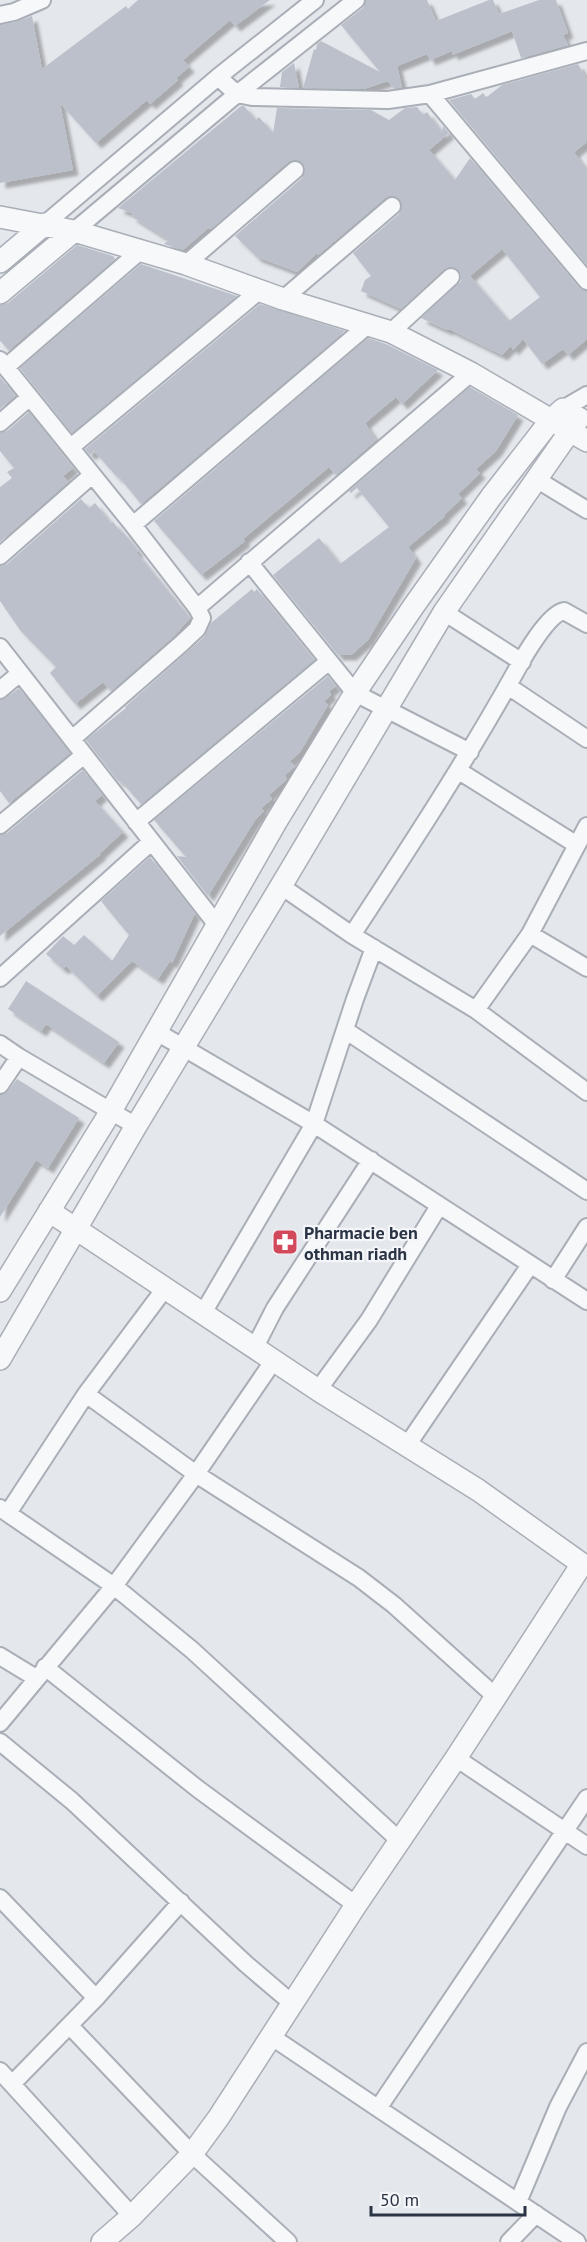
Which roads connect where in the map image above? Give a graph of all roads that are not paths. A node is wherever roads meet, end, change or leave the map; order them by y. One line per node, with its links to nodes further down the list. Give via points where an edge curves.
1 (42, 0): 4 (street)
2 (315, 0): 6 (street)
3 (356, 0): 7 (street)
4 (0, 15)
5 (587, 51): 8 (street)
6 (218, 77): 7 (street); 12 (street)
7 (237, 94): 8 (street, via 354,101); 13 (street)
8 (430, 94): 18 (street)
9 (295, 170): 16 (street)
10 (392, 206): 21 (street)
11 (0, 217): 12 (street)
12 (45, 225): 13 (street); 15 (street)
13 (74, 231): 14 (street); 20 (street)
14 (139, 252): 16 (street); 24 (street)
15 (0, 262)
16 (186, 264): 19 (street)
17 (451, 277): 23 (street)
18 (587, 281)
19 (259, 291): 21 (street); 29 (street)
20 (0, 293)
21 (283, 299): 22 (street)
22 (368, 326): 23 (street); 33 (street)
23 (391, 332): 25 (street)
24 (3, 364): 26 (street)
25 (471, 373): 27 (street, via 524,403); 35 (street)
26 (30, 397): 28 (street); 29 (street)
27 (576, 417): 31 (street); 45 (street, via 471,525)
28 (0, 423)
29 (71, 447): 30 (street)
30 (92, 475): 33 (street); 34 (street)
31 (536, 479): 32 (street); 37 (street)
32 (587, 510)
33 (133, 525): 36 (street)
34 (0, 556)
35 (249, 562): 36 (street); 40 (street)
36 (197, 608): 47 (street, via 202,618 197,629)
37 (444, 612): 41 (street); 46 (street)
38 (587, 624): 41 (street, via 568,612 560,612)
39 (0, 647): 42 (street)
40 (328, 662): 45 (street); 52 (street)
41 (522, 662): 43 (street)
42 (20, 673): 44 (street); 47 (street)
43 (508, 686): 48 (street); 49 (street)
44 (0, 690)
45 (355, 693): 46 (street); 58 (street)
46 (385, 709): 49 (street); 57 (street)
47 (72, 739): 50 (street)
48 (587, 739)
49 (470, 752): 51 (street)
50 (84, 755): 52 (street); 53 (street)
51 (459, 771): 56 (street); 60 (street)
52 (136, 822): 55 (street)
53 (0, 825)
54 (587, 827): 56 (street)
55 (151, 842): 58 (street); 63 (street)
56 (577, 845): 59 (street)
57 (281, 886): 60 (street); 68 (street)
58 (217, 924): 66 (street)
59 (530, 934): 62 (street); 64 (street)
60 (352, 935): 61 (street)
61 (374, 948): 64 (street); 65 (street)
62 (587, 968)
63 (0, 978)
64 (476, 1011): 71 (street)
65 (345, 1030): 73 (street); 76 (street)
66 (155, 1031): 68 (street); 72 (street)
67 (0, 1044): 69 (street)
68 (185, 1047): 73 (street); 74 (street)
69 (19, 1057): 70 (street); 72 (street)
70 (0, 1085)
71 (587, 1092)
72 (111, 1111): 74 (street); 78 (street)
73 (314, 1124): 75 (street); 86 (street)
74 (136, 1126): 80 (street)
75 (371, 1160): 77 (street); 87 (street, via 275,1308)
76 (587, 1191)
77 (439, 1206): 81 (street); 90 (street, via 369,1320)
78 (49, 1211): 80 (street); 84 (street)
79 (587, 1227): 82 (street)
80 (77, 1228): 83 (street); 88 (street)
81 (530, 1264): 82 (street); 92 (street)
82 (553, 1280): 85 (street)
83 (166, 1287): 86 (street); 91 (street)
84 (0, 1291)
85 (587, 1301)
86 (203, 1313): 87 (street)
87 (255, 1347): 89 (street)
88 (0, 1359)
89 (274, 1360): 90 (street); 93 (street)
90 (318, 1390): 92 (street)
91 (86, 1394): 93 (street); 94 (street)
92 (408, 1444): 95 (street)
93 (196, 1474): 96 (street); 99 (street, via 359,1578)
94 (4, 1510): 96 (street)
95 (585, 1562): 99 (street)
96 (114, 1586): 98 (street); 105 (street, via 192,1650)
97 (0, 1656): 98 (street)
98 (41, 1672): 100 (street); 109 (street)
99 (495, 1696): 102 (street)
100 (0, 1723)
101 (0, 1743): 108 (street, via 72,1801)
102 (456, 1758): 104 (street); 105 (street)
103 (587, 1798): 104 (street)
104 (564, 1832): 106 (street); 117 (street)
105 (399, 1840): 109 (street)
106 (587, 1846)
107 (0, 1898): 110 (street)
108 (181, 1902): 110 (street); 111 (street)
109 (356, 1905): 111 (street)
110 (96, 1998): 112 (street)
111 (293, 2004): 113 (street)
112 (70, 2026): 116 (street); 118 (street)
113 (272, 2037): 117 (street); 118 (street)
114 (587, 2052): 119 (street)
115 (0, 2071): 116 (street)
116 (12, 2084): 121 (street)
117 (379, 2107): 119 (street)
118 (192, 2154): 121 (street); 123 (street)
119 (518, 2202): 120 (street)
120 (536, 2214): 124 (street); 125 (street)
121 (132, 2216): 122 (street)
122 (102, 2242)
123 (288, 2242)
124 (510, 2242)
125 (577, 2242)

